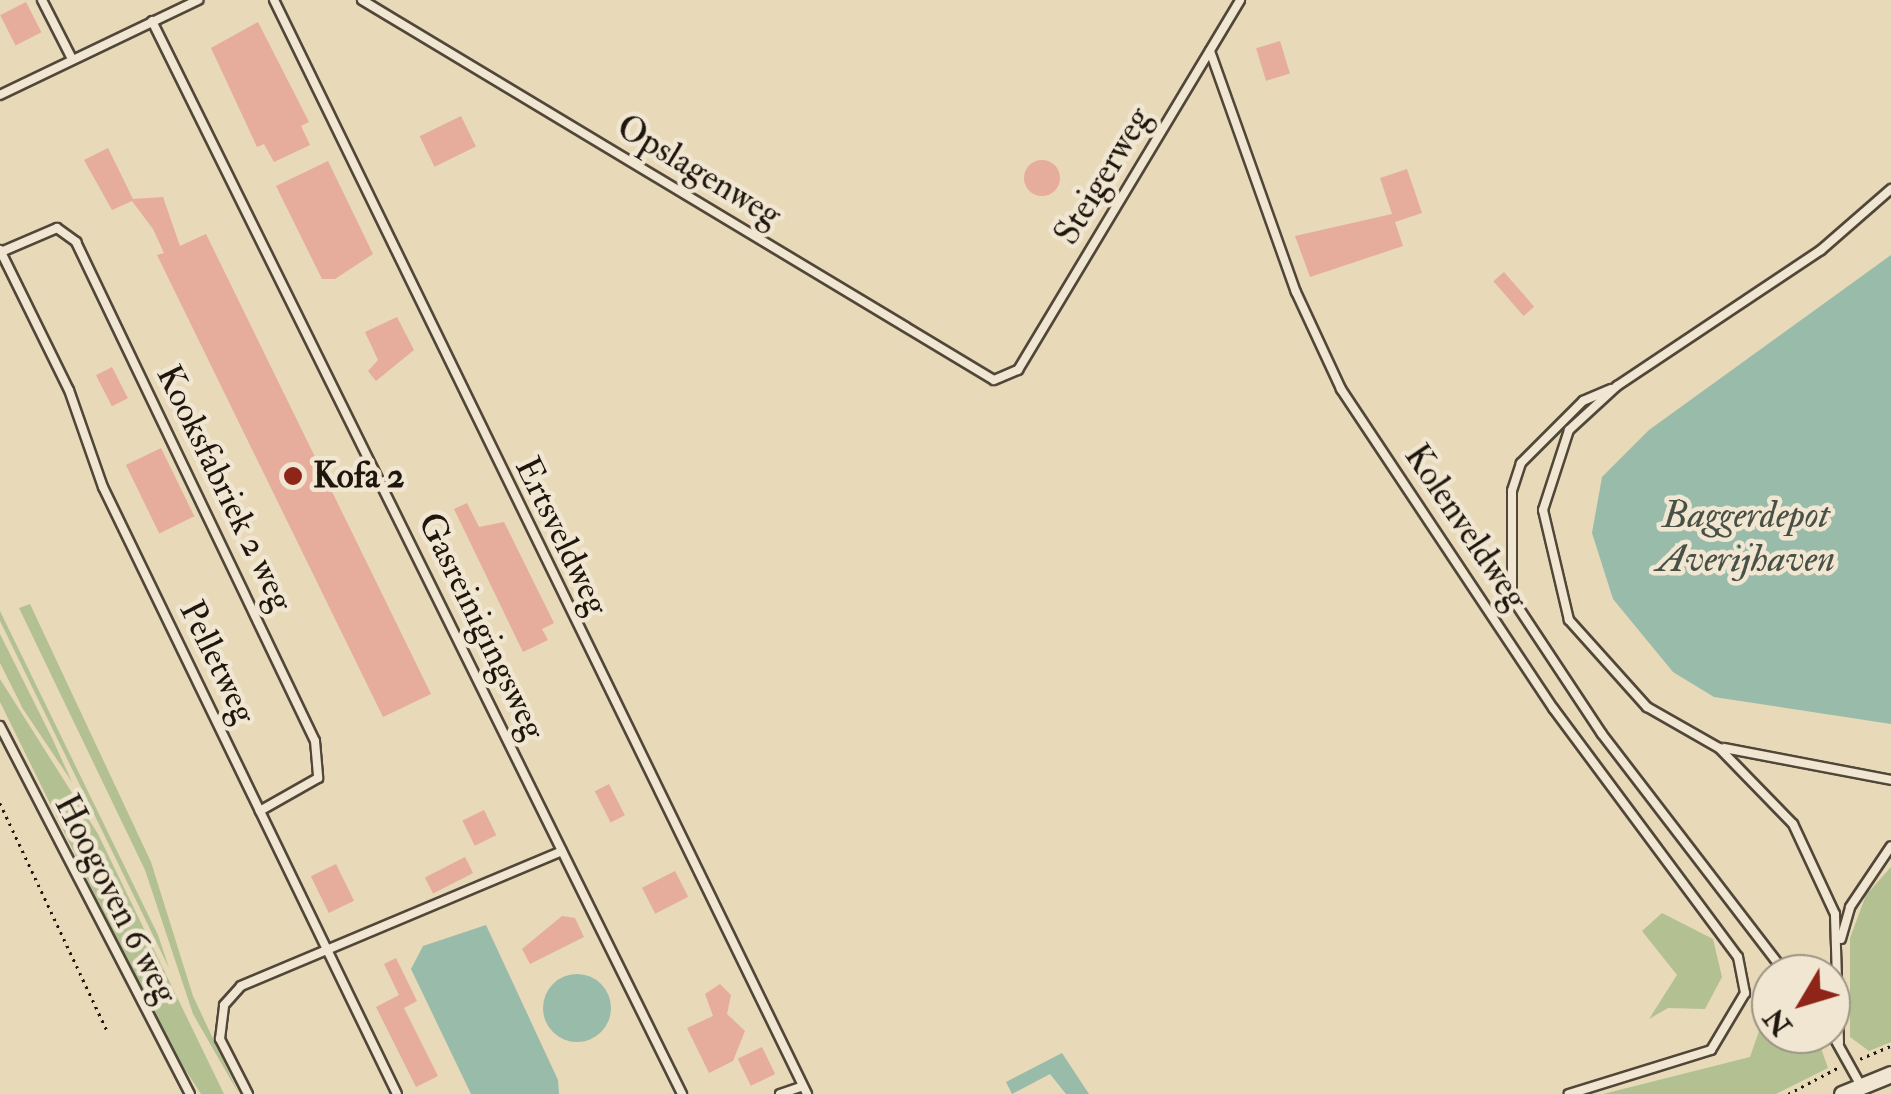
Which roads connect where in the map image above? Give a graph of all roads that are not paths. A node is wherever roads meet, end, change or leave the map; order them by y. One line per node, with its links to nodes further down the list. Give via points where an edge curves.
1 (42, 0): 8 (lane)
2 (198, 0): 6 (lane)
3 (274, 0): 27 (lane, Ertsveldweg)
4 (362, 0): 12 (lane, Opslagenweg, via 994,380)
5 (1240, 0): 7 (lane, Steigerweg)
6 (152, 20): 8 (lane); 19 (lane, Gasreinigingsweg)
7 (1210, 51): 12 (lane, Steigerweg); 33 (lane, Kolenveldweg, via 1296,292 1341,389 1553,708 1738,957 1745,993 1711,1050)
8 (72, 59): 9 (lane)
9 (0, 95)
10 (1891, 189): 13 (lane, via 1821,250)
11 (1, 251): 17 (lane, Pelletweg); 17 (lane, Kooksfabriek 2 weg, via 57,228 76,242 316,741 318,778)
12 (1010, 377)
13 (1617, 386): 15 (lane, via 1569,430 1552,467 1549,556 1569,620 1608,668 1647,707); 22 (lane, via 1583,400 1522,463 1512,491 1512,598 1602,734)
14 (0, 726): 28 (lane, Hoogoven 6 weg)
15 (1719, 748): 16 (lane); 20 (lane, via 1792,824 1836,914)
16 (1891, 780)
17 (260, 811): 21 (lane, Pelletweg)
18 (1891, 846): 20 (lane, via 1850,907)
19 (562, 851): 21 (lane); 31 (lane, Gasreinigingsweg)
20 (1838, 948): 23 (lane)
21 (328, 951): 29 (lane, via 241,986 224,1005 220,1039); 30 (lane, Pelletweg)
22 (1771, 954)
23 (1838, 954)
24 (1845, 1054): 26 (lane)
25 (1891, 1074): 26 (street)
26 (1861, 1086): 34 (street)
27 (805, 1090): 32 (lane)
28 (190, 1094)
29 (248, 1094)
30 (397, 1094)
31 (682, 1094)
32 (780, 1094)
33 (1569, 1094)
34 (1842, 1094)

